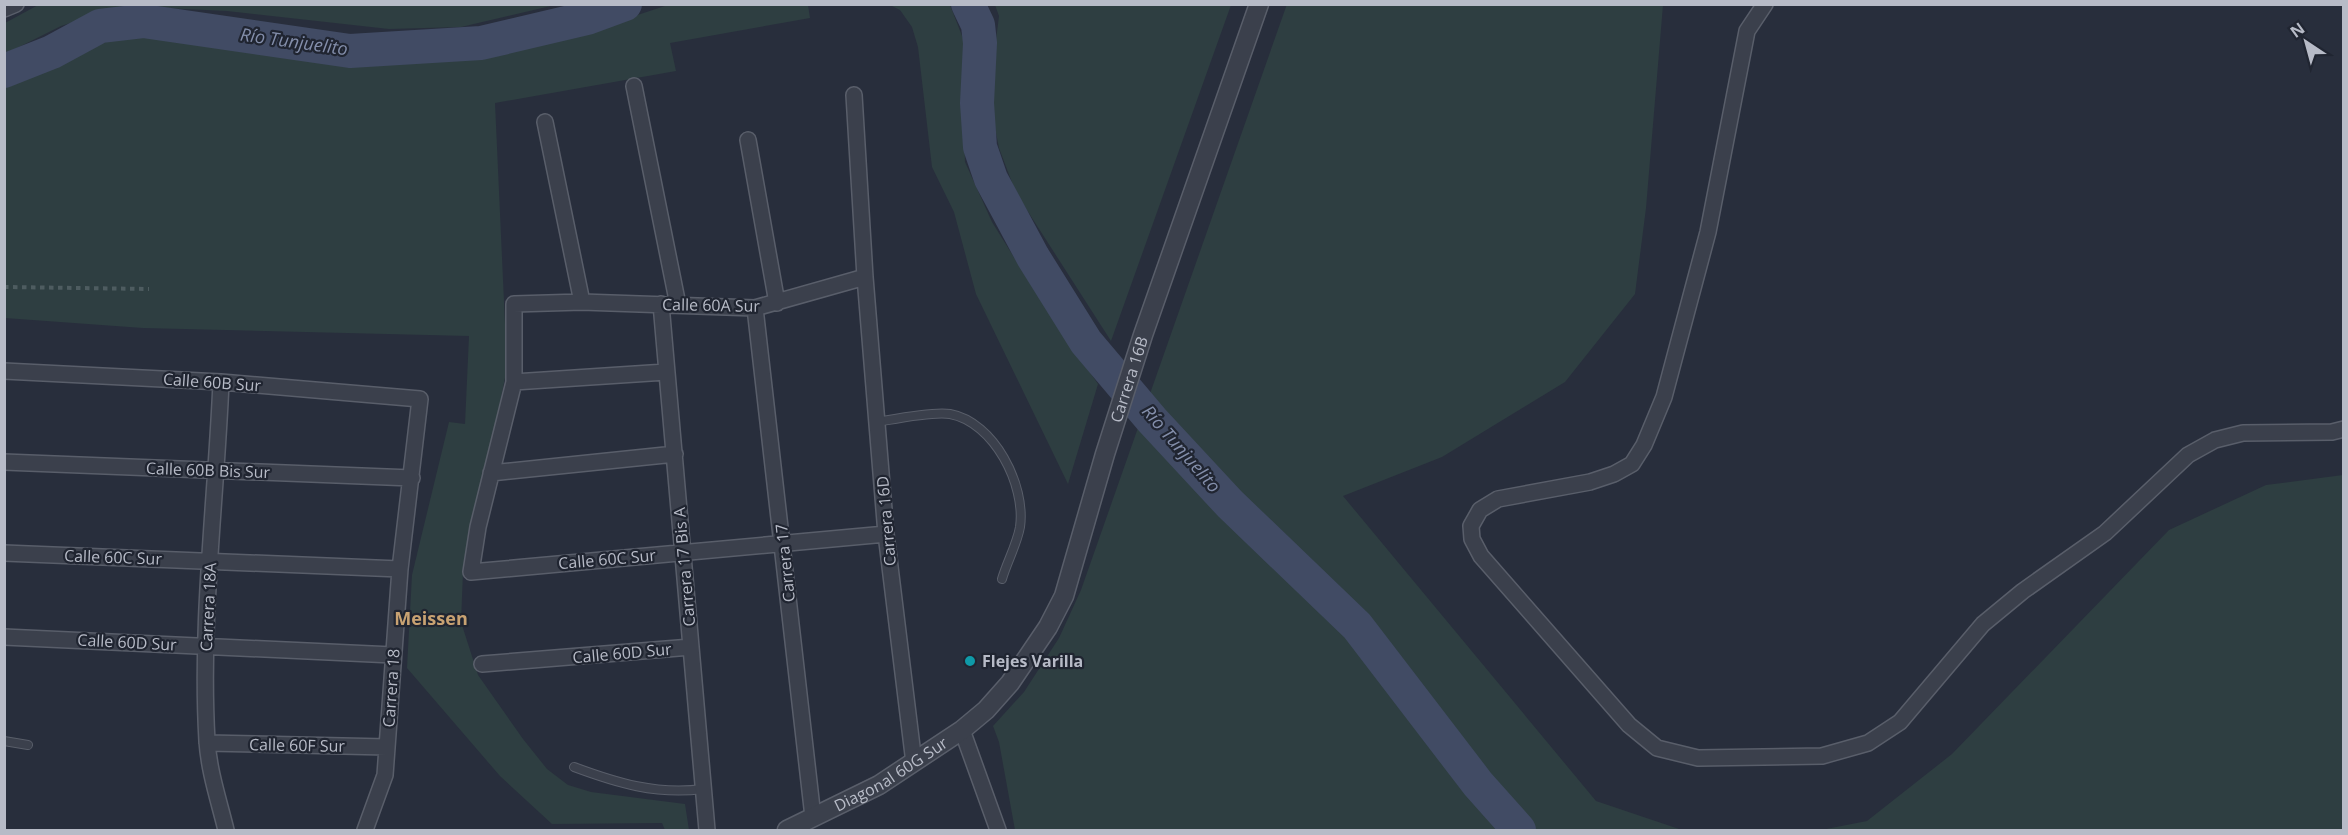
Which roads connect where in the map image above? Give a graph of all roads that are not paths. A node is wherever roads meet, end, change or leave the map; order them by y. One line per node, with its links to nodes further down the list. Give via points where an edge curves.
1 (16, 4): 4 (street)
2 (1259, 4): 39 (street, Carrera 16B, via 1143,335 1064,596 1027,661 986,710)
3 (1765, 4): 21 (street, via 1747,31 1708,232 1664,397 1644,445 1632,464 1614,474 1498,498 1480,510 1471,526 1472,539 1481,556 1629,725 1657,748 1698,758 1822,756 1868,743 1900,722 1983,624 2105,533 2188,455 2215,440 2243,434)
4 (4, 9)
5 (634, 86): 13 (street)
6 (854, 95): 9 (street)
7 (544, 122): 10 (street)
8 (747, 140): 11 (street)
9 (865, 278): 11 (street, Calle 60A Sur); 20 (street, Carrera 16D)
10 (582, 302): 12 (street, Calle 60A Sur); 18 (street, Calle 60A Sur, via 514,304)
11 (777, 303): 14 (street, Calle 60A Sur)
12 (661, 304): 13 (street, Calle 60A Sur); 16 (street, Carrera 17 Bis A)
13 (678, 305): 14 (street, Calle 60A Sur)
14 (755, 308): 28 (street, Carrera 17)
15 (4, 371): 17 (street, Calle 60B Sur)
16 (666, 372): 18 (street); 22 (street, Carrera 17 Bis A)
17 (221, 382): 19 (street, Calle 60B Sur); 24 (street, Carrera 18A)
18 (514, 382): 25 (street)
19 (420, 399): 26 (street, Carrera 18)
20 (877, 422): 27 (street, Carrera 16D); 33 (lane, via 948,414 965,419 986,434 1007,463 1018,488 1020,526)
21 (2343, 429)
22 (675, 454): 25 (street); 29 (street, Carrera 17 Bis A)
23 (4, 462): 24 (street, Calle 60B Bis Sur)
24 (217, 470): 26 (street, Calle 60B Bis Sur); 31 (street, Carrera 18A)
25 (491, 473): 29 (street, Calle 60C Sur, via 471,572)
26 (411, 478): 32 (street, Carrera 18)
27 (886, 534): 28 (street, Calle 60C Sur); 44 (street, Carrera 16D)
28 (783, 544): 29 (street, Calle 60C Sur); 47 (street, Carrera 17)
29 (683, 552): 36 (street, Carrera 17 Bis A)
30 (4, 553): 31 (street, Calle 60C Sur)
31 (210, 560): 32 (street, Calle 60C Sur); 35 (street, Carrera 18A)
32 (400, 569): 37 (street, Carrera 18)
33 (1002, 579)
34 (4, 637): 35 (street, Calle 60D Sur)
35 (206, 646): 37 (street, Calle 60D Sur); 41 (street, Carrera 18A)
36 (691, 647): 38 (street, Calle 60D Sur); 46 (street, Carrera 17 Bis A)
37 (393, 655): 43 (street, Carrera 18)
38 (482, 664)
39 (962, 730): 44 (street, Diagonal 60G Sur); 52 (street)
40 (4, 741): 42 (lane)
41 (207, 743): 43 (street, Calle 60F Sur); 48 (street, Carrera 18A)
42 (28, 745)
43 (387, 747): 49 (street, Carrera 18, via 382,785)
44 (914, 763): 47 (street, Diagonal 60G Sur)
45 (574, 767): 46 (lane, via 647,789)
46 (703, 789): 50 (street, Carrera 17 Bis A)
47 (813, 817): 51 (street, Diagonal 60G Sur)
48 (226, 831)
49 (365, 831)
50 (707, 831)
51 (787, 831)
52 (998, 831)

